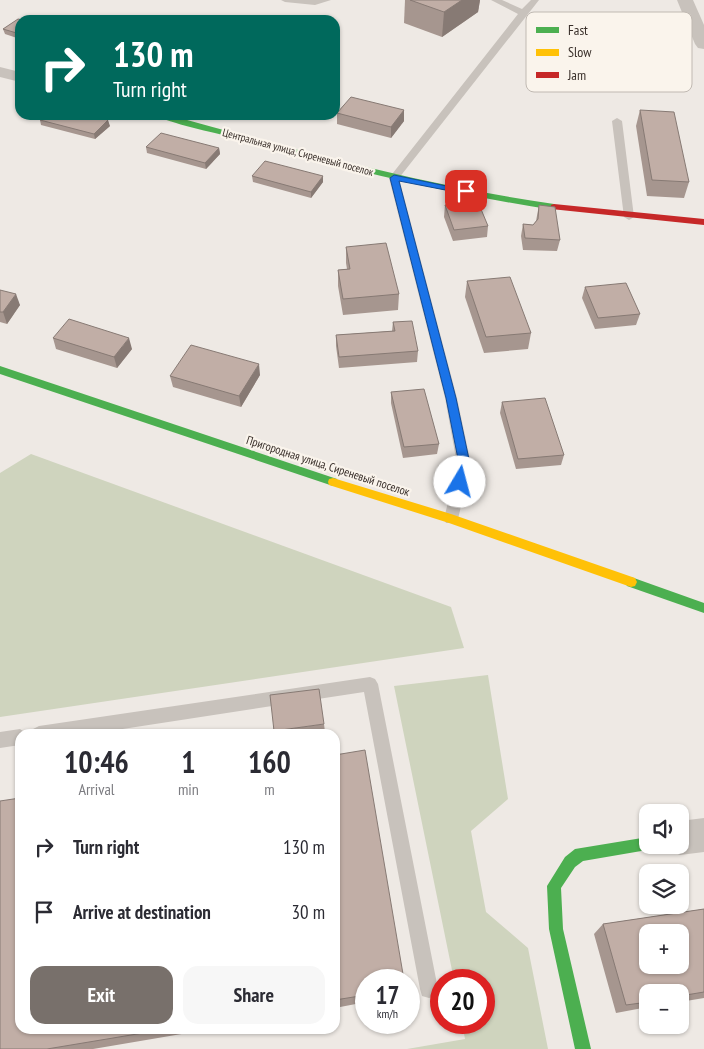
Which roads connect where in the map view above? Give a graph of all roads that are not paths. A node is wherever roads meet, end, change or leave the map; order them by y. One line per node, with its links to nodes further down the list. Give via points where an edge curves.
1 (285, 0): 2 (lane, via 315,3)
2 (327, 0)
3 (495, 0): 7 (lane)
4 (536, 0): 7 (lane)
5 (685, 0): 6 (street)
6 (690, 12)
7 (523, 13): 14 (lane)
8 (692, 16): 9 (street)
9 (704, 44)
10 (0, 72): 11 (street)
11 (15, 76)
12 (179, 120): 14 (street, Центральная улица, Сиреневый поселок)
13 (617, 121): 15 (lane)
14 (394, 178): 15 (street, Центральная улица, Сиреневый поселок, via 538,205); 18 (lane, via 451,398 464,464)
15 (629, 217): 16 (street, Центральная улица, Сиреневый поселок)
16 (704, 222)
17 (2, 374): 18 (street, Пригородная улица, Сиреневый поселок)
18 (451, 519): 19 (street, Пригородная улица, Сиреневый поселок)
19 (704, 608)
20 (72, 729): 26 (lane, via 370,684)
21 (15, 738): 22 (lane)
22 (0, 740)
23 (704, 835): 24 (street)
24 (689, 837)
25 (639, 845): 27 (street, via 580,854 570,862 554,886 556,929)
26 (428, 989)
27 (583, 1049)

